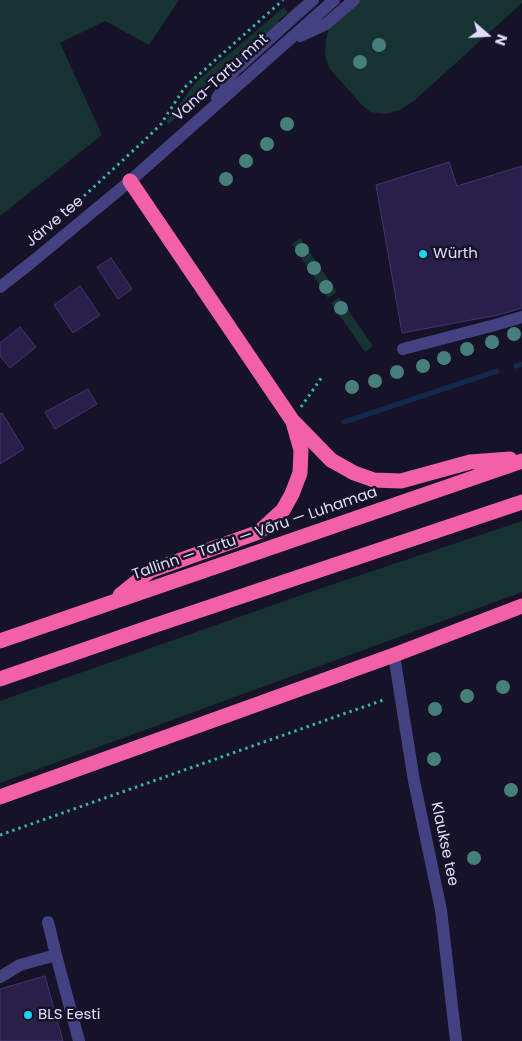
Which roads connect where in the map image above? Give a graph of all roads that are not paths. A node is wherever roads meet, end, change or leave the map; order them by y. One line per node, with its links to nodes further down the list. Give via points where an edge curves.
1 (313, 0): 5 (street, via 234,72)
2 (334, 0): 4 (street, Vana-Tartu mnt)
3 (354, 0): 4 (street, via 326,24)
4 (286, 42): 5 (street, Vana-Tartu mnt)
5 (207, 112): 6 (street, Vana-Tartu mnt)
6 (130, 181): 7 (street, Järve tee); 10 (highway)
7 (0, 286)
8 (522, 317): 9 (street)
9 (403, 348)
10 (292, 420): 11 (highway, via 331,460 374,480 401,481 470,462); 13 (highway, via 301,450 300,473 283,510 259,532 150,571)
11 (522, 460): 13 (highway, Tallinn — Tartu — Võru — Luhamaa)
12 (522, 502): 17 (highway)
13 (112, 601): 15 (highway, Tallinn — Tartu — Võru — Luhamaa)
14 (522, 606): 16 (highway)
15 (0, 640)
16 (394, 655): 18 (highway); 23 (street, Klaukse tee, via 414,782 441,910)
17 (0, 679)
18 (0, 797)
19 (48, 922): 20 (street)
20 (56, 955): 21 (street, via 20,965); 22 (street)
21 (0, 977)
22 (79, 1041)
23 (456, 1041)

